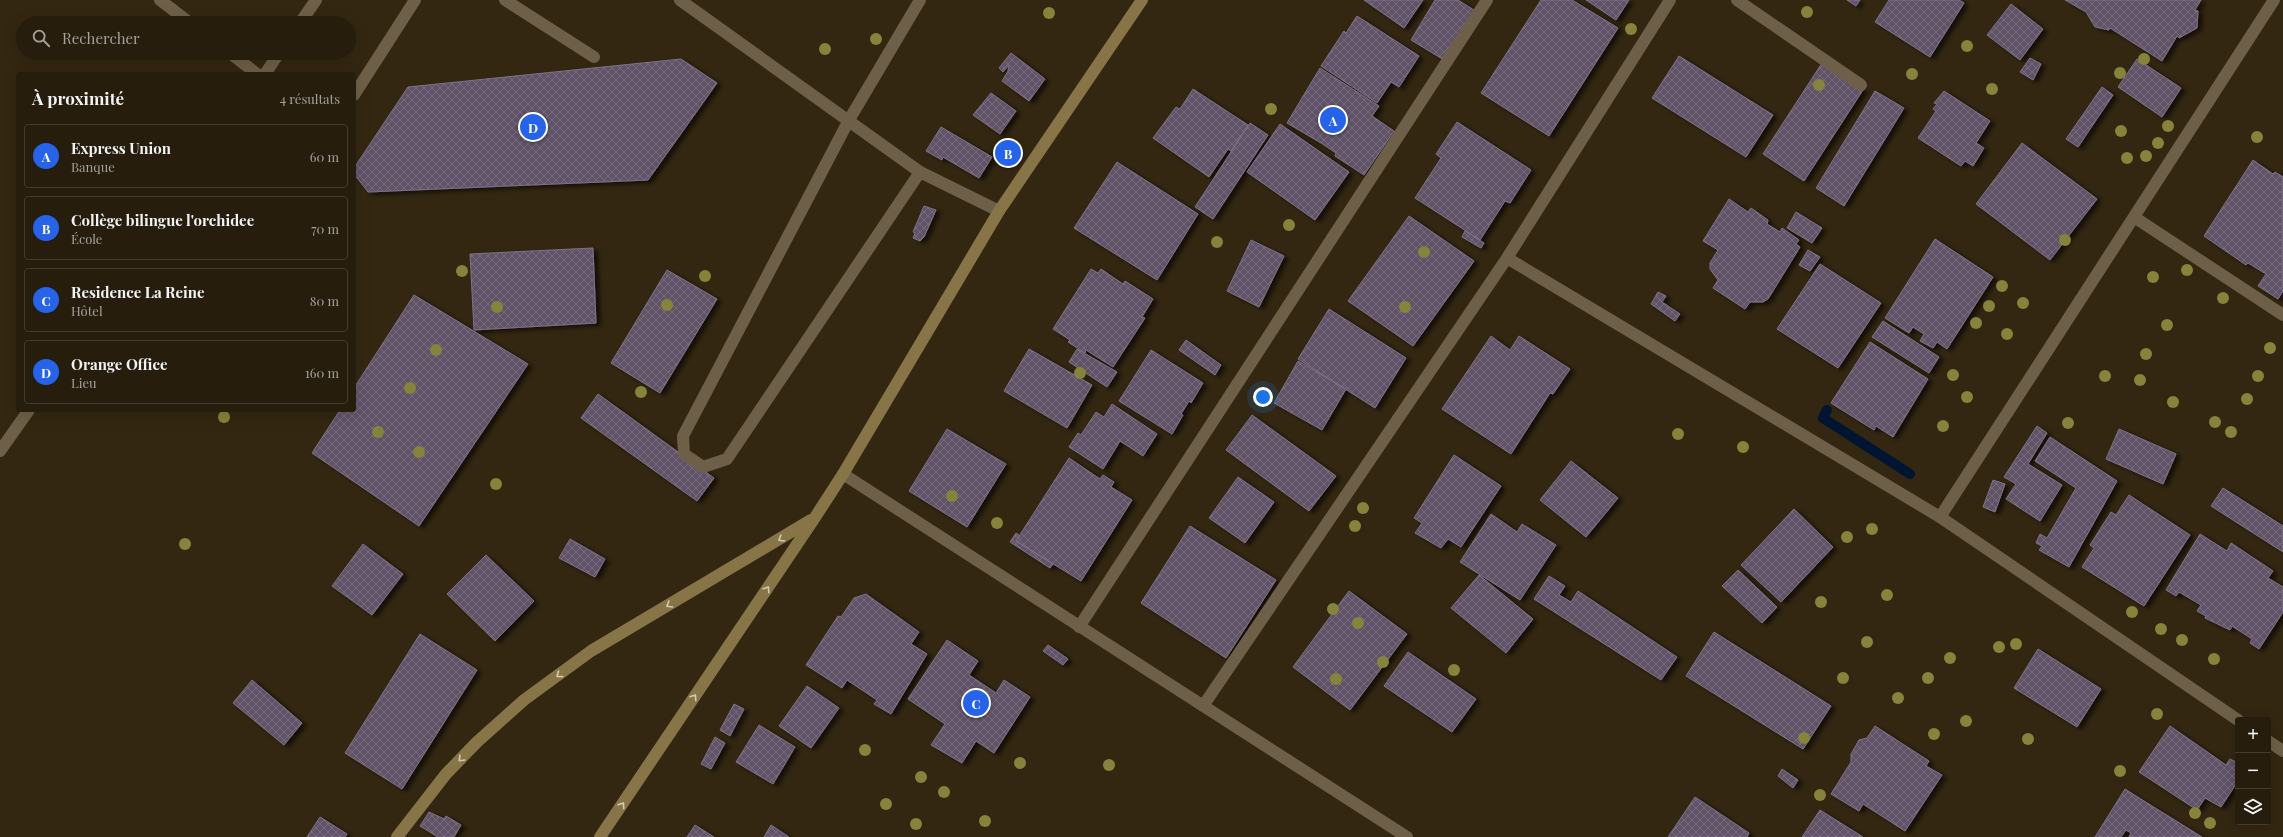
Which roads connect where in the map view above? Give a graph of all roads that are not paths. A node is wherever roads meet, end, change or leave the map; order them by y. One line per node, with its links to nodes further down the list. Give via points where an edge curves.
1 (160, 0): 12 (street)
2 (316, 0): 13 (street)
3 (415, 0): 20 (street)
4 (505, 0): 14 (street)
5 (680, 0): 21 (street)
6 (920, 0): 21 (street)
7 (1142, 0): 23 (main road)
8 (1487, 0): 32 (street)
9 (1670, 0): 25 (street)
10 (1737, 0): 19 (street)
11 (2274, 0): 24 (street)
12 (181, 16)
13 (305, 16)
14 (594, 57)
15 (239, 60): 17 (street)
16 (274, 60): 18 (street)
17 (254, 72)
18 (266, 72)
19 (1861, 85)
20 (356, 92)
21 (849, 120): 22 (street); 22 (street, via 683,436 684,454 703,467 727,459)
22 (920, 172): 23 (street)
23 (999, 211): 29 (main road)
24 (2134, 217): 26 (street); 30 (street)
25 (1507, 258): 30 (street); 33 (street)
26 (2283, 315)
27 (28, 412): 28 (street)
28 (0, 451)
29 (843, 474): 31 (main road); 32 (street)
30 (1940, 517): 34 (street)
31 (814, 519): 37 (main road, one-way to 37, via 591,651 524,700 446,774); 38 (main road, one-way to 31)
32 (1078, 627): 33 (street)
33 (1203, 706): 39 (street)
34 (2235, 718)
35 (2271, 743): 36 (street)
36 (2283, 751)
37 (398, 837)
38 (600, 837)
39 (1407, 837)

